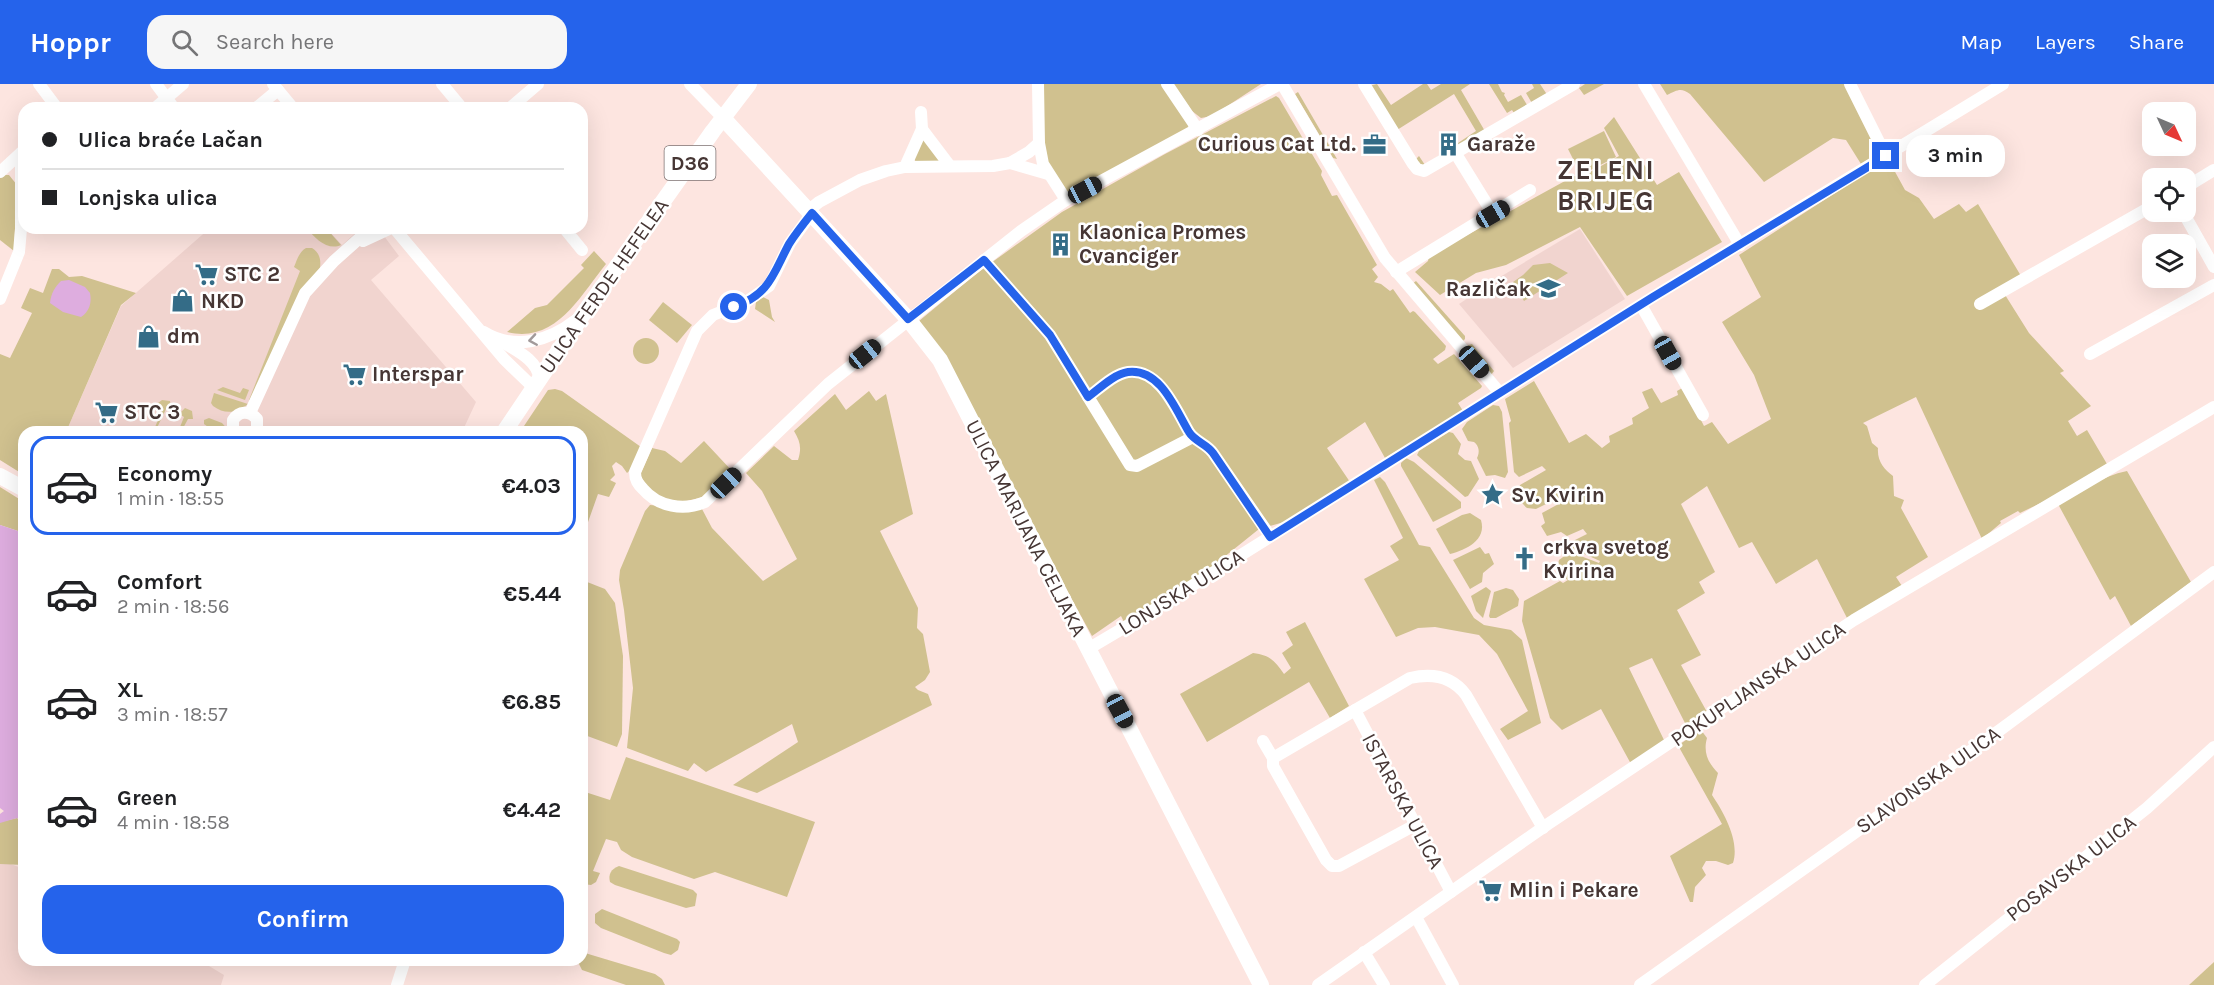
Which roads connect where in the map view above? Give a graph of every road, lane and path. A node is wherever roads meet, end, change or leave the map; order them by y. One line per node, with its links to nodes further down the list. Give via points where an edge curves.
1 (39, 84): 17 (street)
2 (156, 84): 18 (street)
3 (183, 84): 19 (street)
4 (442, 84): 22 (street)
5 (538, 84): 23 (street)
6 (690, 84): 25 (street)
7 (749, 84): 25 (main road, ULICA FERDE HEFELEA / D36)
8 (1038, 84): 28 (street)
9 (1167, 84): 27 (street)
10 (1281, 84): 27 (street); 55 (street)
11 (1364, 84): 29 (street, via 1417,169 1426,171)
12 (1574, 84): 29 (street)
13 (1644, 84): 50 (street)
14 (1850, 84): 31 (street)
15 (2003, 84): 31 (street, LONJSKA ULICA)
16 (275, 87): 20 (street); 21 (street)
17 (52, 102)
18 (169, 102)
19 (171, 102)
20 (261, 102)
21 (288, 102)
22 (457, 102)
23 (517, 102)
24 (921, 112): 26 (street)
25 (723, 118): 41 (main road, ULICA MARIJANA CELJAKA); 60 (main road, ULICA FERDE HEFELEA / D36)
26 (922, 129): 33 (street); 34 (street)
27 (1198, 130): 40 (street)
28 (1039, 143): 32 (street); 37 (street)
29 (1456, 154): 43 (street)
30 (18, 156): 36 (street)
31 (1886, 156): 50 (street, LONJSKA ULICA)
32 (1010, 163): 33 (street); 37 (street)
33 (950, 166): 34 (street)
34 (905, 167): 41 (street, via 860,180 819,202)
35 (2214, 170): 38 (street)
36 (0, 172)
37 (1048, 174): 40 (street)
38 (2196, 181)
39 (1530, 190): 43 (street)
40 (1066, 200): 53 (street)
41 (811, 211): 61 (main road, ULICA MARIJANA CELJAKA); 61 (street, via 769,286 746,303 713,315 697,331 635,477 648,495 662,503 686,507 705,502 822,388)
42 (2142, 212): 58 (street)
43 (1493, 214): 55 (street)
44 (2188, 222): 54 (street)
45 (20, 234): 57 (street, via 19,252)
46 (364, 234): 51 (street)
47 (379, 234): 51 (street)
48 (398, 234): 62 (street)
49 (569, 234): 52 (street)
50 (1740, 245): 59 (street, LONJSKA ULICA)
51 (351, 246): 69 (street, via 304,293)
52 (582, 250)
53 (984, 260): 61 (street); 67 (street, via 1050,335)
54 (2214, 267)
55 (1396, 272): 66 (street)
56 (2214, 285): 64 (street)
57 (0, 299)
58 (1980, 304)
59 (1641, 305): 66 (street, LONJSKA ULICA); 70 (street)
60 (584, 313): 63 (street, one-way to 63, via 545,338 516,342); 65 (main road, ULICA FERDE HEFELEA / D36)
61 (908, 319): 79 (main road, ULICA MARIJANA CELJAKA, via 940,360)
62 (478, 328): 63 (street); 65 (street, via 515,372)
63 (495, 338): 65 (street, via 532,362 537,370)
64 (2090, 354)
65 (536, 383): 73 (main road, ULICA FERDE HEFELEA / D36)
66 (1500, 393): 77 (street, LONJSKA ULICA)
67 (1088, 397): 74 (street, via 1121,374 1141,374 1166,394); 74 (street, via 1132,467)
68 (2214, 407): 85 (street, POKUPLJANSKA ULICA, via 1854,620)
69 (250, 413): 71 (street, via 235,417); 72 (street, via 257,419)
70 (1703, 415)
71 (232, 426)
72 (257, 426)
73 (508, 426)
74 (1193, 437): 77 (street, via 1209,447)
75 (0, 476): 76 (main road)
76 (18, 486)
77 (1270, 537): 79 (street, LONJSKA ULICA)
78 (2214, 572): 95 (street, SLAVONSKA ULICA, via 2000,730)
79 (1088, 649): 91 (main road, ULICA MARIJANA CELJAKA)
80 (1355, 710): 83 (street); 84 (street, ISTARSKA ULICA); 85 (street, via 1410,678 1430,675 1451,681 1466,695)
81 (1263, 741): 83 (street)
82 (2214, 747): 96 (street, POSAVSKA ULICA, via 2147,808)
83 (1274, 758): 84 (street, via 1273,766 1332,866 1339,866)
84 (1416, 825): 86 (street, ISTARSKA ULICA)
85 (1543, 828): 86 (street, POKUPLJANSKA ULICA)
86 (1450, 892): 87 (street, POKUPLJANSKA ULICA)
87 (1416, 917): 88 (street, POKUPLJANSKA ULICA); 94 (street)
88 (1364, 952): 92 (street, POKUPLJANSKA ULICA); 93 (street)
89 (403, 966): 90 (street)
90 (397, 985)
91 (1261, 985)
92 (1318, 985)
93 (1384, 985)
94 (1453, 985)
95 (1640, 985)
96 (1925, 985)

